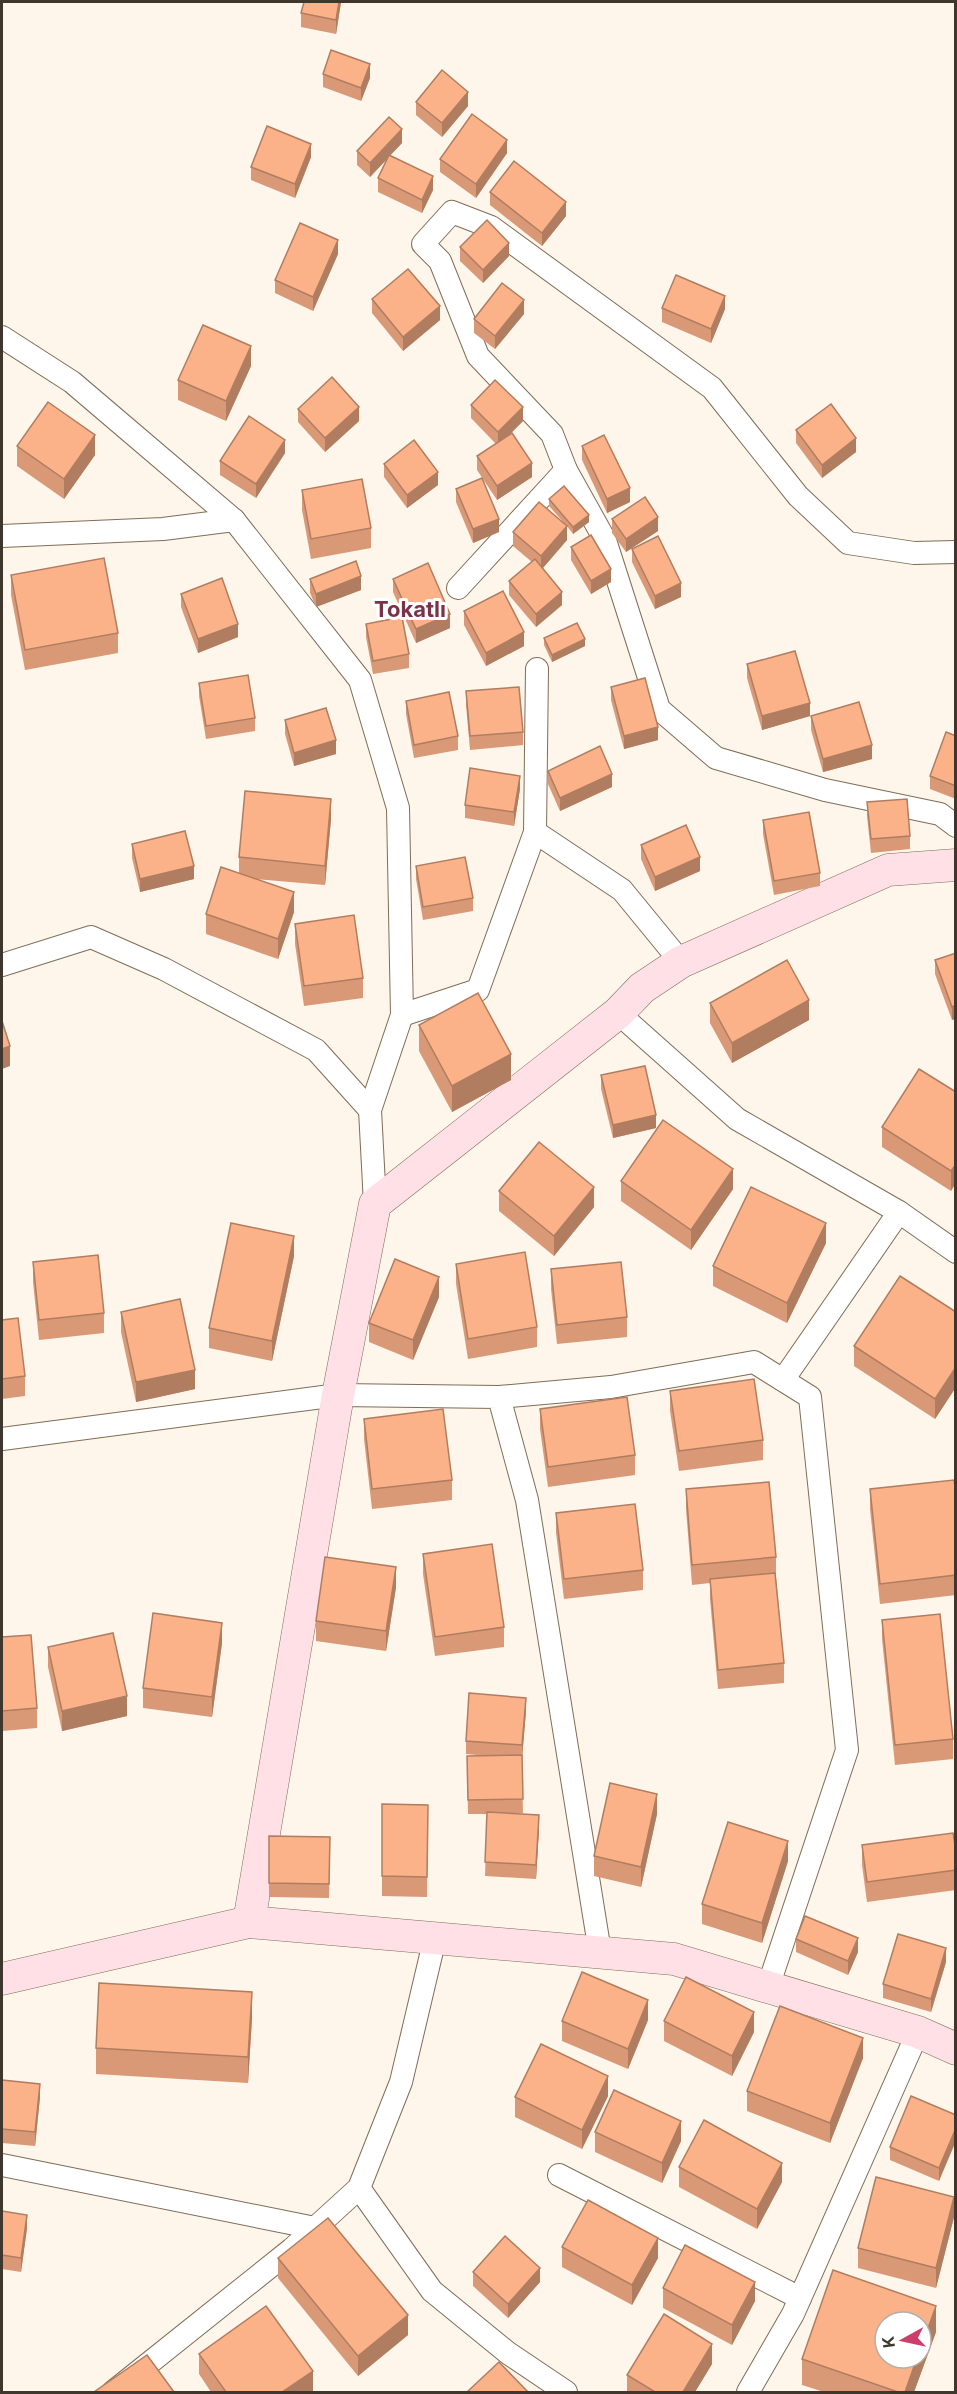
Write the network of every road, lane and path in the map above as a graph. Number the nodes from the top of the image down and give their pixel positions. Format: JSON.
{"nodes":[{"id":1,"x":2,"y":337,"type":"edge"},
{"id":2,"x":566,"y":470,"type":"junction"},
{"id":3,"x":234,"y":520,"type":"junction"},
{"id":4,"x":2,"y":536,"type":"edge"},
{"id":5,"x":956,"y":552,"type":"edge"},
{"id":6,"x":458,"y":588,"type":"dead end"},
{"id":7,"x":537,"y":669,"type":"dead end"},
{"id":8,"x":956,"y":826,"type":"edge"},
{"id":9,"x":535,"y":832,"type":"junction"},
{"id":10,"x":956,"y":865,"type":"edge"},
{"id":11,"x":681,"y":962,"type":"junction"},
{"id":12,"x":2,"y":965,"type":"edge"},
{"id":13,"x":618,"y":1013,"type":"junction"},
{"id":14,"x":402,"y":1015,"type":"junction"},
{"id":15,"x":370,"y":1110,"type":"junction"},
{"id":16,"x":375,"y":1204,"type":"junction"},
{"id":17,"x":899,"y":1212,"type":"junction"},
{"id":18,"x":956,"y":1252,"type":"edge"},
{"id":19,"x":783,"y":1380,"type":"junction"},
{"id":20,"x":338,"y":1395,"type":"junction"},
{"id":21,"x":499,"y":1397,"type":"junction"},
{"id":22,"x":2,"y":1439,"type":"edge"},
{"id":23,"x":249,"y":1922,"type":"junction"},
{"id":24,"x":435,"y":1938,"type":"junction"},
{"id":25,"x":600,"y":1952,"type":"junction"},
{"id":26,"x":2,"y":1979,"type":"edge"},
{"id":27,"x":768,"y":1987,"type":"junction"},
{"id":28,"x":918,"y":2032,"type":"junction"},
{"id":29,"x":956,"y":2049,"type":"edge"},
{"id":30,"x":2,"y":2165,"type":"edge"},
{"id":31,"x":559,"y":2175,"type":"dead end"},
{"id":32,"x":359,"y":2188,"type":"junction"},
{"id":33,"x":315,"y":2228,"type":"junction"},
{"id":34,"x":800,"y":2298,"type":"junction"},
{"id":35,"x":113,"y":2392,"type":"edge"},
{"id":36,"x":566,"y":2392,"type":"edge"},
{"id":37,"x":748,"y":2392,"type":"edge"}],
"edges":[{"from":1,"to":3,"type":"street"},
{"from":2,"to":5,"type":"street"},
{"from":2,"to":6,"type":"street"},
{"from":2,"to":8,"type":"street"},
{"from":3,"to":4,"type":"street"},
{"from":3,"to":14,"type":"street"},
{"from":7,"to":9,"type":"street"},
{"from":9,"to":11,"type":"street"},
{"from":9,"to":14,"type":"street"},
{"from":10,"to":11,"type":"street"},
{"from":11,"to":13,"type":"street"},
{"from":12,"to":15,"type":"street"},
{"from":13,"to":16,"type":"street"},
{"from":13,"to":17,"type":"street"},
{"from":14,"to":15,"type":"street"},
{"from":15,"to":16,"type":"street"},
{"from":16,"to":20,"type":"street"},
{"from":17,"to":18,"type":"street"},
{"from":17,"to":19,"type":"street"},
{"from":19,"to":21,"type":"street"},
{"from":19,"to":27,"type":"street"},
{"from":20,"to":21,"type":"street"},
{"from":20,"to":22,"type":"street"},
{"from":20,"to":23,"type":"street"},
{"from":21,"to":25,"type":"street"},
{"from":23,"to":24,"type":"street"},
{"from":23,"to":26,"type":"street"},
{"from":24,"to":25,"type":"street"},
{"from":24,"to":32,"type":"street"},
{"from":25,"to":27,"type":"street"},
{"from":27,"to":28,"type":"street"},
{"from":28,"to":29,"type":"street"},
{"from":28,"to":34,"type":"street"},
{"from":30,"to":33,"type":"street"},
{"from":31,"to":34,"type":"street"},
{"from":32,"to":33,"type":"street"},
{"from":32,"to":36,"type":"street"},
{"from":33,"to":35,"type":"street"},
{"from":34,"to":37,"type":"street"}]}
